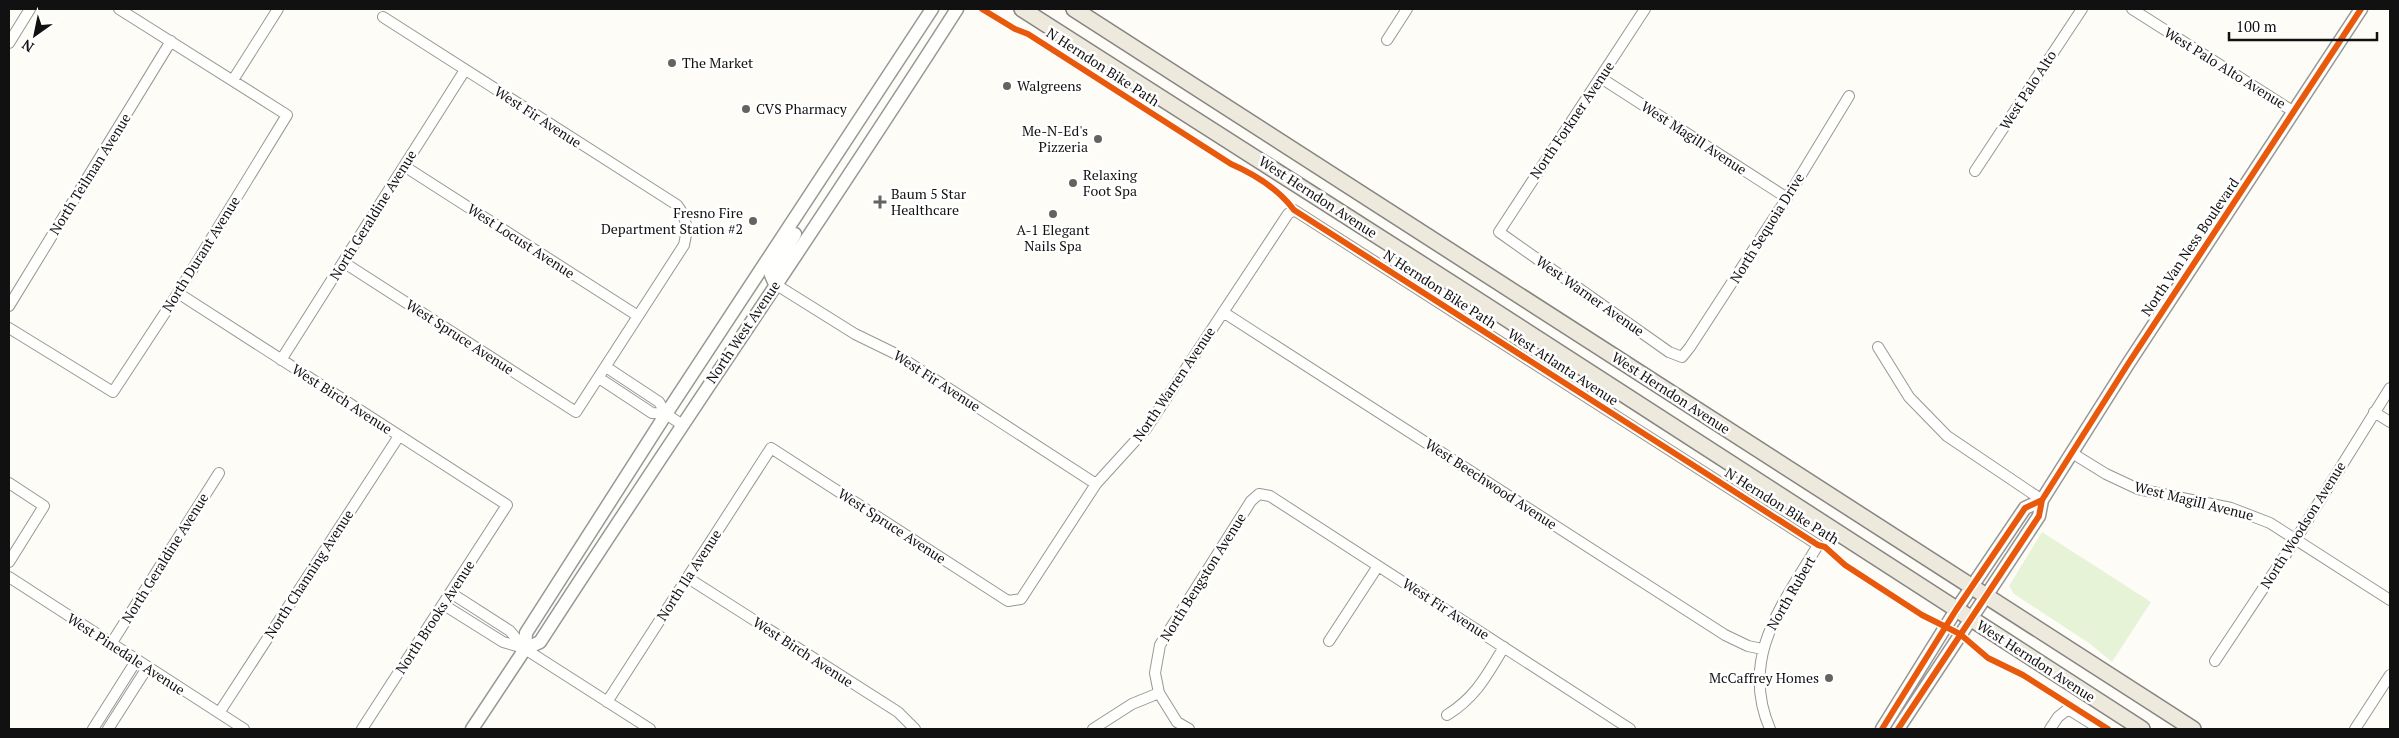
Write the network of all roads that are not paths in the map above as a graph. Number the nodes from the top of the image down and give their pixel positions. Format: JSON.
{"nodes":[{"id":1,"x":30,"y":9,"type":"edge"},
{"id":2,"x":119,"y":9,"type":"edge"},
{"id":3,"x":278,"y":9,"type":"edge"},
{"id":4,"x":932,"y":9,"type":"edge"},
{"id":5,"x":957,"y":9,"type":"edge"},
{"id":6,"x":1022,"y":9,"type":"edge"},
{"id":7,"x":1074,"y":9,"type":"edge"},
{"id":8,"x":1407,"y":9,"type":"edge"},
{"id":9,"x":1645,"y":9,"type":"edge"},
{"id":10,"x":2082,"y":9,"type":"edge"},
{"id":11,"x":2132,"y":9,"type":"edge"},
{"id":12,"x":2361,"y":9,"type":"edge"},
{"id":13,"x":383,"y":17,"type":"dead end"},
{"id":14,"x":1387,"y":40,"type":"dead end"},
{"id":15,"x":171,"y":41,"type":"junction"},
{"id":16,"x":9,"y":43,"type":"edge"},
{"id":17,"x":465,"y":70,"type":"junction"},
{"id":18,"x":1601,"y":78,"type":"junction"},
{"id":19,"x":233,"y":80,"type":"junction"},
{"id":20,"x":1849,"y":96,"type":"dead end"},
{"id":21,"x":2294,"y":112,"type":"junction"},
{"id":22,"x":404,"y":166,"type":"junction"},
{"id":23,"x":1975,"y":171,"type":"dead end"},
{"id":24,"x":1787,"y":198,"type":"junction"},
{"id":25,"x":806,"y":203,"type":"junction"},
{"id":26,"x":1294,"y":210,"type":"joint"},
{"id":27,"x":1499,"y":232,"type":"joint"},
{"id":28,"x":343,"y":262,"type":"junction"},
{"id":29,"x":775,"y":284,"type":"junction"},
{"id":30,"x":178,"y":293,"type":"junction"},
{"id":31,"x":9,"y":306,"type":"edge"},
{"id":32,"x":1223,"y":312,"type":"junction"},
{"id":33,"x":638,"y":316,"type":"junction"},
{"id":34,"x":9,"y":328,"type":"edge"},
{"id":35,"x":1878,"y":347,"type":"dead end"},
{"id":36,"x":1682,"y":357,"type":"joint"},
{"id":37,"x":281,"y":360,"type":"junction"},
{"id":38,"x":606,"y":367,"type":"junction"},
{"id":39,"x":598,"y":378,"type":"junction"},
{"id":40,"x":2390,"y":388,"type":"edge"},
{"id":41,"x":2374,"y":412,"type":"junction"},
{"id":42,"x":666,"y":414,"type":"junction"},
{"id":43,"x":2390,"y":422,"type":"edge"},
{"id":44,"x":681,"y":424,"type":"junction"},
{"id":45,"x":399,"y":436,"type":"junction"},
{"id":46,"x":771,"y":448,"type":"joint"},
{"id":47,"x":2072,"y":453,"type":"junction"},
{"id":48,"x":220,"y":473,"type":"dead end"},
{"id":49,"x":9,"y":483,"type":"edge"},
{"id":50,"x":1096,"y":484,"type":"junction"},
{"id":51,"x":1259,"y":494,"type":"joint"},
{"id":52,"x":2042,"y":500,"type":"junction"},
{"id":53,"x":507,"y":505,"type":"joint"},
{"id":54,"x":2296,"y":539,"type":"junction"},
{"id":55,"x":1818,"y":545,"type":"joint"},
{"id":56,"x":9,"y":562,"type":"edge"},
{"id":57,"x":1378,"y":566,"type":"junction"},
{"id":58,"x":9,"y":578,"type":"edge"},
{"id":59,"x":688,"y":578,"type":"junction"},
{"id":60,"x":1972,"y":587,"type":"junction"},
{"id":61,"x":451,"y":593,"type":"junction"},
{"id":62,"x":1986,"y":596,"type":"junction"},
{"id":63,"x":2390,"y":600,"type":"edge"},
{"id":64,"x":1015,"y":601,"type":"joint"},
{"id":65,"x":444,"y":604,"type":"junction"},
{"id":66,"x":1956,"y":610,"type":"junction"},
{"id":67,"x":1970,"y":619,"type":"junction"},
{"id":68,"x":1329,"y":641,"type":"dead end"},
{"id":69,"x":111,"y":644,"type":"junction"},
{"id":70,"x":1504,"y":647,"type":"junction"},
{"id":71,"x":525,"y":649,"type":"junction"},
{"id":72,"x":1762,"y":649,"type":"junction"},
{"id":73,"x":136,"y":661,"type":"junction"},
{"id":74,"x":2215,"y":661,"type":"dead end"},
{"id":75,"x":147,"y":668,"type":"junction"},
{"id":76,"x":2390,"y":675,"type":"edge"},
{"id":77,"x":1159,"y":693,"type":"junction"},
{"id":78,"x":607,"y":702,"type":"junction"},
{"id":79,"x":219,"y":713,"type":"junction"},
{"id":80,"x":1446,"y":715,"type":"dead end"},
{"id":81,"x":92,"y":729,"type":"edge"},
{"id":82,"x":108,"y":729,"type":"edge"},
{"id":83,"x":244,"y":729,"type":"edge"},
{"id":84,"x":362,"y":729,"type":"edge"},
{"id":85,"x":472,"y":729,"type":"edge"},
{"id":86,"x":650,"y":729,"type":"edge"},
{"id":87,"x":915,"y":729,"type":"edge"},
{"id":88,"x":1093,"y":729,"type":"edge"},
{"id":89,"x":1189,"y":729,"type":"edge"},
{"id":90,"x":1630,"y":729,"type":"edge"},
{"id":91,"x":1770,"y":729,"type":"edge"},
{"id":92,"x":1882,"y":729,"type":"edge"},
{"id":93,"x":1898,"y":729,"type":"edge"},
{"id":94,"x":2050,"y":729,"type":"edge"},
{"id":95,"x":2100,"y":729,"type":"edge"},
{"id":96,"x":2142,"y":729,"type":"edge"},
{"id":97,"x":2192,"y":729,"type":"edge"},
{"id":98,"x":2355,"y":729,"type":"edge"}],
"edges":[{"from":1,"to":16,"type":"street"},
{"from":2,"to":15,"type":"street"},
{"from":3,"to":19,"type":"street"},
{"from":4,"to":25,"type":"street","name":"North West Avenue"},
{"from":5,"to":29,"type":"street","name":"North West Avenue"},
{"from":6,"to":66,"type":"main road","name":"West Herndon Avenue"},
{"from":7,"to":60,"type":"main road","name":"West Herndon Avenue"},
{"from":8,"to":14,"type":"street"},
{"from":9,"to":18,"type":"street","name":"North Forkner Avenue"},
{"from":10,"to":23,"type":"street","name":"West Palo Alto"},
{"from":11,"to":21,"type":"street","name":"West Palo Alto Avenue"},
{"from":12,"to":21,"type":"street","name":"North Van Ness Boulevard"},
{"from":13,"to":17,"type":"street","name":"West Fir Avenue"},
{"from":15,"to":19,"type":"street"},
{"from":15,"to":31,"type":"street","name":"North Teilman Avenue"},
{"from":17,"to":22,"type":"street","name":"North Geraldine Avenue"},
{"from":17,"to":33,"type":"street","name":"West Fir Avenue"},
{"from":18,"to":24,"type":"street","name":"West Magill Avenue"},
{"from":18,"to":27,"type":"street","name":"North Forkner Avenue"},
{"from":19,"to":30,"type":"street","name":"North Durant Avenue"},
{"from":20,"to":24,"type":"street","name":"North Sequoia Drive"},
{"from":21,"to":47,"type":"street","name":"North Van Ness Boulevard"},
{"from":22,"to":28,"type":"street","name":"North Geraldine Avenue"},
{"from":22,"to":33,"type":"street","name":"West Locust Avenue"},
{"from":24,"to":36,"type":"street","name":"North Sequoia Drive"},
{"from":25,"to":29,"type":"street"},
{"from":25,"to":42,"type":"street","name":"North West Avenue"},
{"from":26,"to":32,"type":"street","name":"North Warren Avenue"},
{"from":26,"to":55,"type":"street","name":"West Atlanta Avenue"},
{"from":27,"to":36,"type":"street","name":"West Warner Avenue"},
{"from":28,"to":37,"type":"street","name":"North Geraldine Avenue"},
{"from":28,"to":39,"type":"street","name":"West Spruce Avenue"},
{"from":29,"to":44,"type":"street","name":"North West Avenue"},
{"from":29,"to":50,"type":"street","name":"West Fir Avenue"},
{"from":30,"to":34,"type":"street","name":"North Durant Avenue"},
{"from":30,"to":37,"type":"street","name":"West Birch Avenue"},
{"from":32,"to":50,"type":"street","name":"North Warren Avenue"},
{"from":32,"to":72,"type":"street","name":"West Beechwood Avenue"},
{"from":33,"to":38,"type":"street"},
{"from":35,"to":52,"type":"street"},
{"from":37,"to":45,"type":"street","name":"West Birch Avenue"},
{"from":38,"to":39,"type":"street"},
{"from":38,"to":42,"type":"street"},
{"from":39,"to":42,"type":"street"},
{"from":40,"to":41,"type":"street","name":"North Woodson Avenue"},
{"from":41,"to":43,"type":"street"},
{"from":41,"to":54,"type":"street","name":"North Woodson Avenue"},
{"from":42,"to":44,"type":"street"},
{"from":42,"to":71,"type":"street","name":"North West Avenue"},
{"from":44,"to":71,"type":"street","name":"North West Avenue"},
{"from":45,"to":53,"type":"street","name":"West Birch Avenue"},
{"from":45,"to":79,"type":"street","name":"North Channing Avenue"},
{"from":46,"to":59,"type":"street","name":"North Ila Avenue"},
{"from":46,"to":64,"type":"street","name":"West Spruce Avenue"},
{"from":47,"to":52,"type":"street","name":"North Van Ness Boulevard"},
{"from":47,"to":54,"type":"street","name":"West Magill Avenue"},
{"from":48,"to":69,"type":"street","name":"North Geraldine Avenue"},
{"from":49,"to":56,"type":"street"},
{"from":50,"to":64,"type":"street","name":"North Warren Avenue"},
{"from":51,"to":57,"type":"street","name":"West Fir Avenue"},
{"from":51,"to":77,"type":"street","name":"North Bengston Avenue"},
{"from":52,"to":60,"type":"street","name":"North Van Ness Boulevard"},
{"from":52,"to":62,"type":"street","name":"North Van Ness Boulevard"},
{"from":53,"to":61,"type":"street","name":"North Brooks Avenue"},
{"from":54,"to":63,"type":"street","name":"West Magill Avenue"},
{"from":54,"to":74,"type":"street","name":"North Woodson Avenue"},
{"from":55,"to":72,"type":"street","name":"North Rubert"},
{"from":57,"to":68,"type":"street"},
{"from":57,"to":70,"type":"street","name":"West Fir Avenue"},
{"from":58,"to":69,"type":"street","name":"West Pinedale Avenue"},
{"from":59,"to":78,"type":"street","name":"North Ila Avenue"},
{"from":59,"to":87,"type":"street","name":"West Birch Avenue"},
{"from":60,"to":62,"type":"main road","name":"West Herndon Avenue"},
{"from":60,"to":66,"type":"street","name":"North Van Ness Boulevard"},
{"from":61,"to":65,"type":"street","name":"North Brooks Avenue"},
{"from":61,"to":71,"type":"street"},
{"from":62,"to":67,"type":"street","name":"North Van Ness Boulevard"},
{"from":62,"to":97,"type":"main road","name":"West Herndon Avenue"},
{"from":65,"to":71,"type":"street"},
{"from":65,"to":84,"type":"street","name":"North Brooks Avenue"},
{"from":66,"to":67,"type":"main road","name":"West Herndon Avenue"},
{"from":66,"to":92,"type":"street","name":"North Van Ness Boulevard"},
{"from":67,"to":93,"type":"street","name":"North Van Ness Boulevard"},
{"from":67,"to":96,"type":"main road","name":"West Herndon Avenue"},
{"from":69,"to":73,"type":"street","name":"West Pinedale Avenue"},
{"from":70,"to":80,"type":"street"},
{"from":70,"to":90,"type":"street","name":"West Fir Avenue"},
{"from":71,"to":78,"type":"street"},
{"from":71,"to":85,"type":"street","name":"North West Avenue"},
{"from":72,"to":91,"type":"street","name":"North Rubert"},
{"from":73,"to":75,"type":"street","name":"West Pinedale Avenue"},
{"from":73,"to":81,"type":"street"},
{"from":75,"to":79,"type":"street","name":"West Pinedale Avenue"},
{"from":75,"to":82,"type":"street"},
{"from":76,"to":98,"type":"street"},
{"from":77,"to":88,"type":"street"},
{"from":77,"to":89,"type":"street"},
{"from":78,"to":86,"type":"street"},
{"from":79,"to":83,"type":"street","name":"West Pinedale Avenue"},
{"from":94,"to":95,"type":"street"}]}
